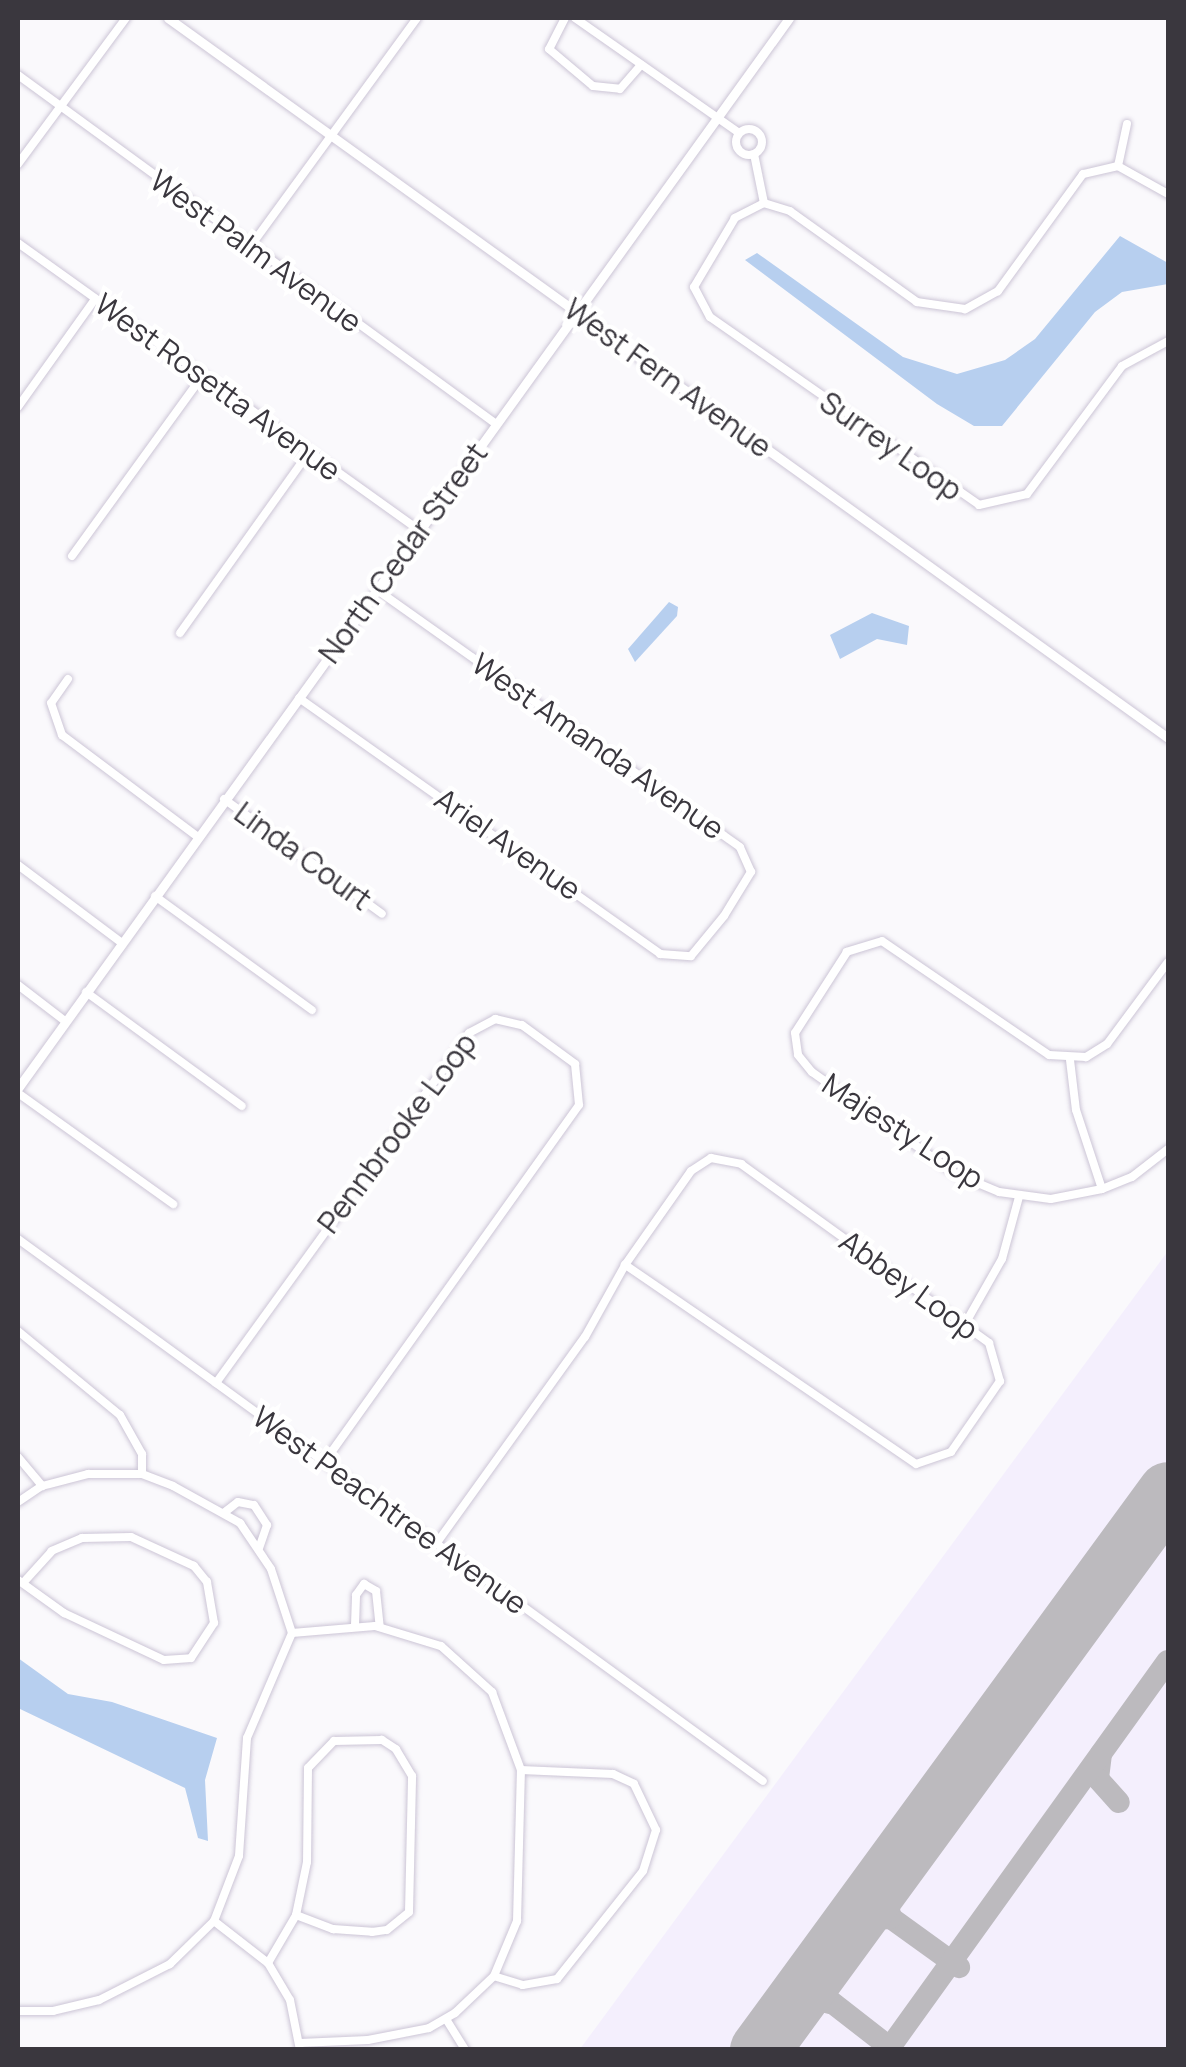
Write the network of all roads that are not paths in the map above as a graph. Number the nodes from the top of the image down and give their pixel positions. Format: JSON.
{"nodes":[{"id":1,"x":126,"y":18,"type":"edge"},
{"id":2,"x":168,"y":18,"type":"edge"},
{"id":3,"x":418,"y":18,"type":"edge"},
{"id":4,"x":564,"y":18,"type":"edge"},
{"id":5,"x":575,"y":18,"type":"edge"},
{"id":6,"x":789,"y":18,"type":"edge"},
{"id":7,"x":641,"y":65,"type":"junction"},
{"id":8,"x":18,"y":75,"type":"edge"},
{"id":9,"x":61,"y":108,"type":"junction"},
{"id":10,"x":716,"y":118,"type":"junction"},
{"id":11,"x":1127,"y":124,"type":"dead end"},
{"id":12,"x":739,"y":133,"type":"junction"},
{"id":13,"x":331,"y":135,"type":"junction"},
{"id":14,"x":754,"y":154,"type":"junction"},
{"id":15,"x":18,"y":164,"type":"edge"},
{"id":16,"x":1118,"y":166,"type":"junction"},
{"id":17,"x":1168,"y":194,"type":"edge"},
{"id":18,"x":764,"y":202,"type":"junction"},
{"id":19,"x":18,"y":243,"type":"edge"},
{"id":20,"x":250,"y":247,"type":"junction"},
{"id":21,"x":96,"y":299,"type":"junction"},
{"id":22,"x":576,"y":312,"type":"junction"},
{"id":23,"x":1168,"y":341,"type":"edge"},
{"id":24,"x":202,"y":376,"type":"junction"},
{"id":25,"x":18,"y":407,"type":"edge"},
{"id":26,"x":496,"y":424,"type":"junction"},
{"id":27,"x":309,"y":452,"type":"junction"},
{"id":28,"x":420,"y":530,"type":"junction"},
{"id":29,"x":72,"y":556,"type":"dead end"},
{"id":30,"x":377,"y":590,"type":"junction"},
{"id":31,"x":180,"y":633,"type":"dead end"},
{"id":32,"x":68,"y":679,"type":"dead end"},
{"id":33,"x":298,"y":698,"type":"junction"},
{"id":34,"x":1168,"y":738,"type":"edge"},
{"id":35,"x":224,"y":799,"type":"junction"},
{"id":36,"x":198,"y":836,"type":"junction"},
{"id":37,"x":18,"y":865,"type":"edge"},
{"id":38,"x":155,"y":896,"type":"junction"},
{"id":39,"x":382,"y":914,"type":"dead end"},
{"id":40,"x":714,"y":929,"type":"joint"},
{"id":41,"x":122,"y":943,"type":"junction"},
{"id":42,"x":1168,"y":962,"type":"edge"},
{"id":43,"x":18,"y":985,"type":"edge"},
{"id":44,"x":86,"y":992,"type":"junction"},
{"id":45,"x":312,"y":1010,"type":"dead end"},
{"id":46,"x":65,"y":1021,"type":"junction"},
{"id":47,"x":1070,"y":1060,"type":"junction"},
{"id":48,"x":18,"y":1091,"type":"edge"},
{"id":49,"x":242,"y":1106,"type":"dead end"},
{"id":50,"x":1168,"y":1149,"type":"edge"},
{"id":51,"x":1102,"y":1190,"type":"junction"},
{"id":52,"x":1019,"y":1197,"type":"junction"},
{"id":53,"x":173,"y":1204,"type":"dead end"},
{"id":54,"x":18,"y":1239,"type":"edge"},
{"id":55,"x":625,"y":1266,"type":"junction"},
{"id":56,"x":964,"y":1324,"type":"junction"},
{"id":57,"x":18,"y":1331,"type":"edge"},
{"id":58,"x":216,"y":1383,"type":"junction"},
{"id":59,"x":18,"y":1457,"type":"edge"},
{"id":60,"x":324,"y":1462,"type":"junction"},
{"id":61,"x":142,"y":1474,"type":"junction"},
{"id":62,"x":42,"y":1486,"type":"junction"},
{"id":63,"x":18,"y":1502,"type":"edge"},
{"id":64,"x":225,"y":1512,"type":"junction"},
{"id":65,"x":436,"y":1544,"type":"junction"},
{"id":66,"x":259,"y":1548,"type":"junction"},
{"id":67,"x":20,"y":1581,"type":"edge"},
{"id":68,"x":355,"y":1625,"type":"junction"},
{"id":69,"x":380,"y":1627,"type":"junction"},
{"id":70,"x":292,"y":1633,"type":"junction"},
{"id":71,"x":521,"y":1770,"type":"junction"},
{"id":72,"x":763,"y":1781,"type":"dead end"},
{"id":73,"x":296,"y":1916,"type":"junction"},
{"id":74,"x":214,"y":1922,"type":"junction"},
{"id":75,"x":268,"y":1963,"type":"junction"},
{"id":76,"x":494,"y":1976,"type":"junction"},
{"id":77,"x":18,"y":2011,"type":"edge"},
{"id":78,"x":446,"y":2019,"type":"junction"},
{"id":79,"x":300,"y":2046,"type":"edge"},
{"id":80,"x":465,"y":2050,"type":"edge"}],
"edges":[{"from":1,"to":9,"type":"street"},
{"from":2,"to":13,"type":"street","name":"West Fern Avenue"},
{"from":3,"to":13,"type":"street"},
{"from":4,"to":7,"type":"street"},
{"from":5,"to":7,"type":"street"},
{"from":6,"to":10,"type":"street","name":"North Cedar Street"},
{"from":7,"to":10,"type":"street"},
{"from":8,"to":9,"type":"street","name":"West Palm Avenue"},
{"from":9,"to":15,"type":"street"},
{"from":9,"to":20,"type":"street","name":"West Palm Avenue"},
{"from":10,"to":12,"type":"street"},
{"from":10,"to":22,"type":"street","name":"North Cedar Street"},
{"from":11,"to":16,"type":"street"},
{"from":12,"to":14,"type":"street"},
{"from":12,"to":14,"type":"street"},
{"from":13,"to":20,"type":"street"},
{"from":13,"to":22,"type":"street","name":"West Fern Avenue"},
{"from":14,"to":18,"type":"street"},
{"from":16,"to":17,"type":"street"},
{"from":16,"to":18,"type":"street"},
{"from":18,"to":23,"type":"street","name":"Surrey Loop"},
{"from":19,"to":21,"type":"street","name":"West Rosetta Avenue"},
{"from":20,"to":26,"type":"street","name":"West Palm Avenue"},
{"from":21,"to":24,"type":"street","name":"West Rosetta Avenue"},
{"from":21,"to":25,"type":"street"},
{"from":22,"to":26,"type":"street","name":"North Cedar Street"},
{"from":22,"to":34,"type":"street","name":"West Fern Avenue"},
{"from":24,"to":27,"type":"street","name":"West Rosetta Avenue"},
{"from":24,"to":29,"type":"street"},
{"from":26,"to":28,"type":"street","name":"North Cedar Street"},
{"from":27,"to":28,"type":"street","name":"West Rosetta Avenue"},
{"from":27,"to":31,"type":"street"},
{"from":28,"to":30,"type":"street","name":"North Cedar Street"},
{"from":30,"to":33,"type":"street","name":"North Cedar Street"},
{"from":30,"to":40,"type":"street","name":"West Amanda Avenue"},
{"from":32,"to":36,"type":"street"},
{"from":33,"to":35,"type":"street","name":"North Cedar Street"},
{"from":33,"to":40,"type":"street","name":"Ariel Avenue"},
{"from":35,"to":36,"type":"street","name":"North Cedar Street"},
{"from":35,"to":39,"type":"street","name":"Linda Court"},
{"from":36,"to":38,"type":"street","name":"North Cedar Street"},
{"from":37,"to":41,"type":"street"},
{"from":38,"to":41,"type":"street","name":"North Cedar Street"},
{"from":38,"to":45,"type":"street"},
{"from":41,"to":44,"type":"street","name":"North Cedar Street"},
{"from":42,"to":47,"type":"street"},
{"from":43,"to":46,"type":"street"},
{"from":44,"to":46,"type":"street","name":"North Cedar Street"},
{"from":44,"to":49,"type":"street"},
{"from":46,"to":48,"type":"street","name":"North Cedar Street"},
{"from":47,"to":51,"type":"street"},
{"from":47,"to":52,"type":"street","name":"Majesty Loop"},
{"from":48,"to":53,"type":"street"},
{"from":50,"to":51,"type":"street","name":"Majesty Loop"},
{"from":51,"to":52,"type":"street","name":"Majesty Loop"},
{"from":52,"to":56,"type":"street"},
{"from":54,"to":58,"type":"street","name":"West Peachtree Avenue"},
{"from":55,"to":56,"type":"street","name":"Abbey Loop"},
{"from":55,"to":56,"type":"street","name":"Abbey Loop"},
{"from":55,"to":65,"type":"street","name":"Abbey Loop"},
{"from":57,"to":61,"type":"street"},
{"from":58,"to":60,"type":"street","name":"West Peachtree Avenue"},
{"from":58,"to":60,"type":"street","name":"Pennbrooke Loop"},
{"from":59,"to":62,"type":"street"},
{"from":60,"to":65,"type":"street","name":"West Peachtree Avenue"},
{"from":61,"to":62,"type":"street"},
{"from":61,"to":64,"type":"street"},
{"from":62,"to":63,"type":"street"},
{"from":64,"to":66,"type":"street"},
{"from":64,"to":66,"type":"street"},
{"from":65,"to":72,"type":"street","name":"West Peachtree Avenue"},
{"from":66,"to":70,"type":"street"},
{"from":67,"to":67,"type":"street"},
{"from":68,"to":69,"type":"street"},
{"from":68,"to":69,"type":"street"},
{"from":68,"to":70,"type":"street"},
{"from":69,"to":71,"type":"street"},
{"from":70,"to":74,"type":"street"},
{"from":71,"to":76,"type":"street"},
{"from":71,"to":76,"type":"street"},
{"from":73,"to":73,"type":"street"},
{"from":73,"to":75,"type":"street"},
{"from":74,"to":75,"type":"street"},
{"from":74,"to":77,"type":"street"},
{"from":75,"to":79,"type":"street"},
{"from":76,"to":78,"type":"street"},
{"from":78,"to":79,"type":"street"},
{"from":78,"to":80,"type":"street"}]}
